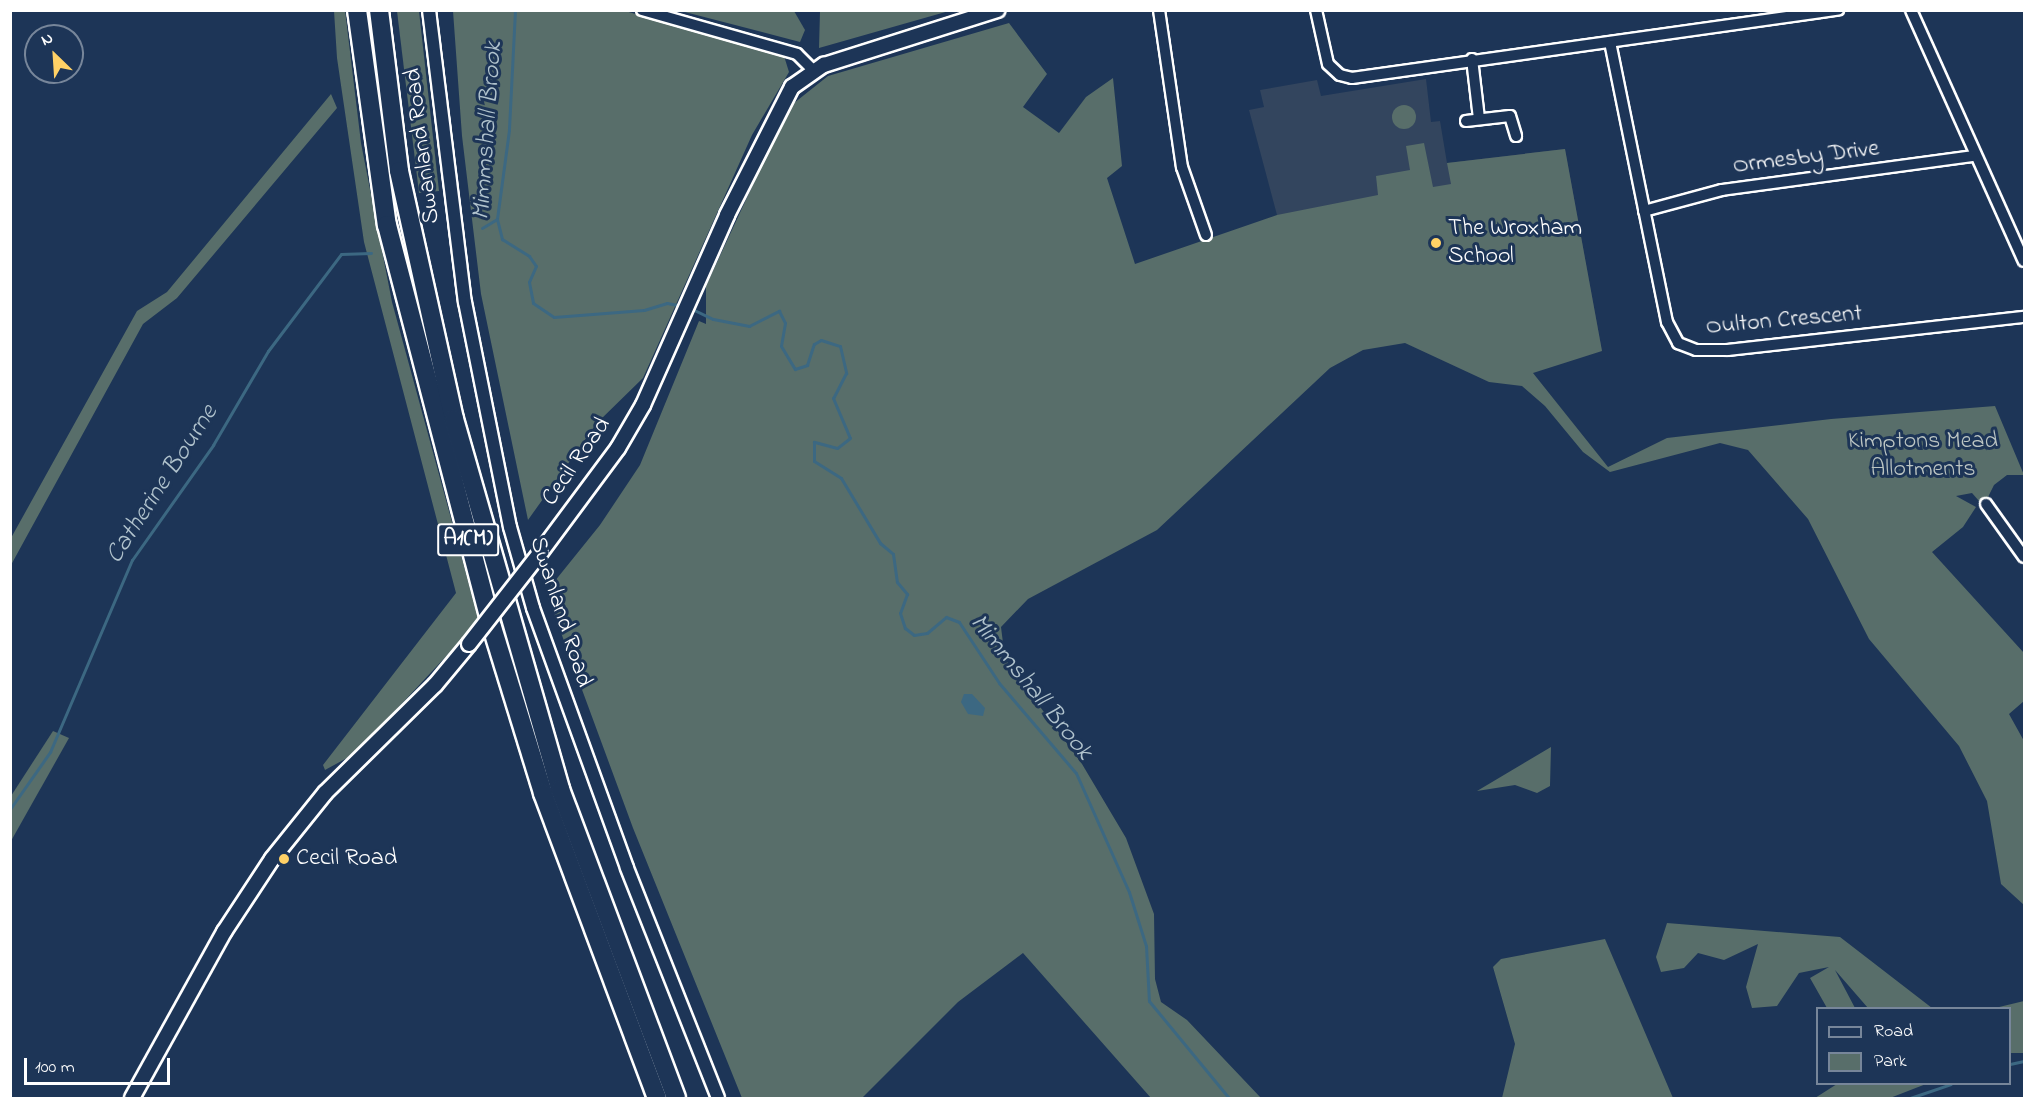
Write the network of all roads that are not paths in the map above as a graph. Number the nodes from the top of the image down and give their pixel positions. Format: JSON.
{"nodes":[{"id":1,"x":357,"y":10,"type":"edge"},
{"id":2,"x":379,"y":10,"type":"edge"},
{"id":3,"x":429,"y":10,"type":"edge"},
{"id":4,"x":642,"y":10,"type":"edge"},
{"id":5,"x":997,"y":10,"type":"edge"},
{"id":6,"x":1159,"y":10,"type":"edge"},
{"id":7,"x":1316,"y":10,"type":"edge"},
{"id":8,"x":1838,"y":10,"type":"edge"},
{"id":9,"x":1911,"y":10,"type":"edge"},
{"id":10,"x":1610,"y":42,"type":"junction"},
{"id":11,"x":1472,"y":59,"type":"junction"},
{"id":12,"x":811,"y":72,"type":"junction"},
{"id":13,"x":1479,"y":119,"type":"junction"},
{"id":14,"x":1466,"y":121,"type":"dead end"},
{"id":15,"x":1516,"y":136,"type":"dead end"},
{"id":16,"x":1975,"y":156,"type":"junction"},
{"id":17,"x":1644,"y":212,"type":"junction"},
{"id":18,"x":1206,"y":235,"type":"dead end"},
{"id":19,"x":2025,"y":261,"type":"edge"},
{"id":20,"x":2025,"y":317,"type":"edge"},
{"id":21,"x":1986,"y":504,"type":"dead end"},
{"id":22,"x":2025,"y":557,"type":"edge"},
{"id":23,"x":132,"y":1098,"type":"edge"},
{"id":24,"x":657,"y":1098,"type":"edge"},
{"id":25,"x":676,"y":1098,"type":"edge"},
{"id":26,"x":718,"y":1098,"type":"edge"}],
"edges":[{"from":1,"to":24,"type":"highway","number":"A1(M)"},
{"from":2,"to":25,"type":"highway","number":"A1(M)"},
{"from":3,"to":26,"type":"street","name":"Swanland Road"},
{"from":4,"to":12,"type":"street"},
{"from":5,"to":12,"type":"main road"},
{"from":6,"to":18,"type":"street"},
{"from":7,"to":11,"type":"street"},
{"from":8,"to":10,"type":"street"},
{"from":9,"to":16,"type":"street"},
{"from":10,"to":11,"type":"street"},
{"from":10,"to":17,"type":"street","name":"Oulton Crescent"},
{"from":11,"to":13,"type":"street"},
{"from":12,"to":23,"type":"main road","name":"Cecil Road","bridge":true},
{"from":13,"to":14,"type":"street"},
{"from":13,"to":15,"type":"street"},
{"from":16,"to":17,"type":"street","name":"Ormesby Drive"},
{"from":16,"to":19,"type":"street"},
{"from":17,"to":20,"type":"street","name":"Oulton Crescent"},
{"from":21,"to":22,"type":"street"}]}
